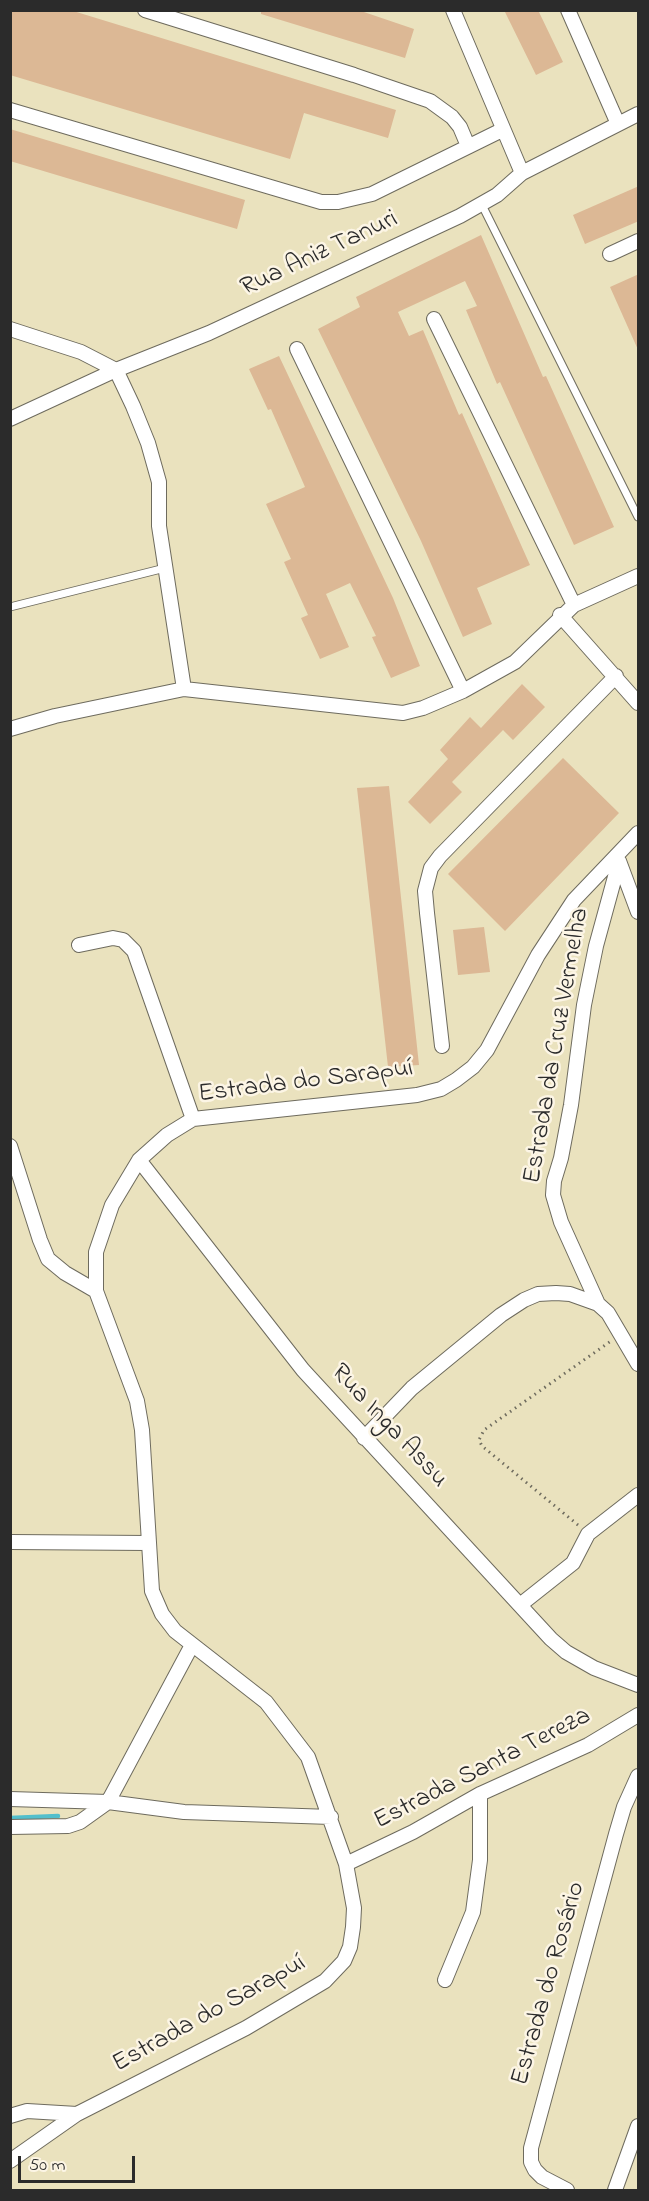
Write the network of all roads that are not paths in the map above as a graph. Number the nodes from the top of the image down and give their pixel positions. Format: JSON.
{"nodes":[{"id":1,"x":145,"y":10,"type":"edge"},
{"id":2,"x":453,"y":10,"type":"edge"},
{"id":3,"x":568,"y":10,"type":"edge"},
{"id":4,"x":10,"y":110,"type":"edge"},
{"id":5,"x":639,"y":114,"type":"edge"},
{"id":6,"x":618,"y":124,"type":"junction"},
{"id":7,"x":502,"y":129,"type":"junction"},
{"id":8,"x":468,"y":146,"type":"junction"},
{"id":9,"x":522,"y":173,"type":"junction"},
{"id":10,"x":482,"y":205,"type":"junction"},
{"id":11,"x":639,"y":241,"type":"edge"},
{"id":12,"x":610,"y":254,"type":"dead end"},
{"id":13,"x":434,"y":320,"type":"dead end"},
{"id":14,"x":10,"y":330,"type":"edge"},
{"id":15,"x":297,"y":349,"type":"dead end"},
{"id":16,"x":116,"y":370,"type":"junction"},
{"id":17,"x":10,"y":419,"type":"edge"},
{"id":18,"x":639,"y":518,"type":"edge"},
{"id":19,"x":165,"y":568,"type":"junction"},
{"id":20,"x":639,"y":576,"type":"edge"},
{"id":21,"x":574,"y":605,"type":"junction"},
{"id":22,"x":10,"y":607,"type":"edge"},
{"id":23,"x":560,"y":615,"type":"junction"},
{"id":24,"x":616,"y":676,"type":"junction"},
{"id":25,"x":184,"y":689,"type":"junction"},
{"id":26,"x":463,"y":691,"type":"junction"},
{"id":27,"x":639,"y":704,"type":"edge"},
{"id":28,"x":10,"y":729,"type":"edge"},
{"id":29,"x":639,"y":833,"type":"edge"},
{"id":30,"x":618,"y":857,"type":"junction"},
{"id":31,"x":639,"y":912,"type":"edge"},
{"id":32,"x":79,"y":945,"type":"dead end"},
{"id":33,"x":442,"y":1046,"type":"dead end"},
{"id":34,"x":193,"y":1119,"type":"junction"},
{"id":35,"x":10,"y":1146,"type":"edge"},
{"id":36,"x":139,"y":1160,"type":"junction"},
{"id":37,"x":96,"y":1292,"type":"junction"},
{"id":38,"x":598,"y":1304,"type":"junction"},
{"id":39,"x":639,"y":1364,"type":"edge"},
{"id":40,"x":364,"y":1438,"type":"junction"},
{"id":41,"x":639,"y":1495,"type":"edge"},
{"id":42,"x":10,"y":1542,"type":"edge"},
{"id":43,"x":148,"y":1543,"type":"junction"},
{"id":44,"x":520,"y":1605,"type":"junction"},
{"id":45,"x":192,"y":1645,"type":"junction"},
{"id":46,"x":639,"y":1685,"type":"edge"},
{"id":47,"x":639,"y":1715,"type":"edge"},
{"id":48,"x":639,"y":1776,"type":"edge"},
{"id":49,"x":480,"y":1794,"type":"junction"},
{"id":50,"x":10,"y":1799,"type":"edge"},
{"id":51,"x":108,"y":1802,"type":"junction"},
{"id":52,"x":331,"y":1816,"type":"junction"},
{"id":53,"x":10,"y":1827,"type":"edge"},
{"id":54,"x":346,"y":1864,"type":"junction"},
{"id":55,"x":445,"y":1980,"type":"dead end"},
{"id":56,"x":77,"y":2114,"type":"junction"},
{"id":57,"x":10,"y":2116,"type":"edge"},
{"id":58,"x":639,"y":2126,"type":"edge"},
{"id":59,"x":10,"y":2161,"type":"edge"},
{"id":60,"x":567,"y":2190,"type":"edge"},
{"id":61,"x":615,"y":2190,"type":"edge"}],
"edges":[{"from":1,"to":8,"type":"street"},
{"from":2,"to":7,"type":"street"},
{"from":3,"to":6,"type":"street"},
{"from":4,"to":8,"type":"street"},
{"from":5,"to":6,"type":"street","name":"Rua Aniz Tanuri"},
{"from":6,"to":9,"type":"street","name":"Rua Aniz Tanuri"},
{"from":7,"to":8,"type":"street"},
{"from":7,"to":9,"type":"street"},
{"from":9,"to":10,"type":"street","name":"Rua Aniz Tanuri"},
{"from":10,"to":16,"type":"street","name":"Rua Aniz Tanuri"},
{"from":10,"to":18,"type":"lane"},
{"from":11,"to":12,"type":"street"},
{"from":13,"to":21,"type":"street"},
{"from":14,"to":16,"type":"street"},
{"from":15,"to":26,"type":"street"},
{"from":16,"to":17,"type":"street","name":"Rua Aniz Tanuri"},
{"from":16,"to":19,"type":"street"},
{"from":19,"to":22,"type":"lane"},
{"from":19,"to":25,"type":"street"},
{"from":20,"to":21,"type":"street"},
{"from":21,"to":23,"type":"street"},
{"from":23,"to":24,"type":"street"},
{"from":23,"to":26,"type":"street"},
{"from":24,"to":27,"type":"street"},
{"from":24,"to":33,"type":"street"},
{"from":25,"to":26,"type":"street"},
{"from":25,"to":28,"type":"street"},
{"from":29,"to":30,"type":"street","name":"Estrada do Sarapuí"},
{"from":30,"to":31,"type":"street"},
{"from":30,"to":34,"type":"street","name":"Estrada do Sarapuí"},
{"from":30,"to":38,"type":"street","name":"Estrada da Cruz Vermelha"},
{"from":32,"to":34,"type":"street"},
{"from":34,"to":36,"type":"street","name":"Estrada do Sarapuí"},
{"from":35,"to":37,"type":"street"},
{"from":36,"to":37,"type":"street","name":"Estrada do Sarapuí"},
{"from":36,"to":40,"type":"street","name":"Rua Inga Assu"},
{"from":37,"to":43,"type":"street","name":"Estrada do Sarapuí"},
{"from":38,"to":39,"type":"street","name":"Estrada da Cruz Vermelha"},
{"from":38,"to":40,"type":"street"},
{"from":40,"to":44,"type":"street","name":"Rua Inga Assu"},
{"from":41,"to":44,"type":"street"},
{"from":42,"to":43,"type":"street"},
{"from":43,"to":45,"type":"street","name":"Estrada do Sarapuí"},
{"from":44,"to":46,"type":"street","name":"Rua Inga Assu"},
{"from":45,"to":51,"type":"street"},
{"from":45,"to":52,"type":"street","name":"Estrada do Sarapuí"},
{"from":47,"to":49,"type":"street","name":"Estrada Santa Tereza"},
{"from":48,"to":60,"type":"street","name":"Estrada do Rosário"},
{"from":49,"to":54,"type":"street","name":"Estrada Santa Tereza"},
{"from":49,"to":55,"type":"street"},
{"from":50,"to":51,"type":"street"},
{"from":51,"to":52,"type":"street"},
{"from":51,"to":53,"type":"street"},
{"from":52,"to":54,"type":"street","name":"Estrada do Sarapuí"},
{"from":54,"to":56,"type":"street","name":"Estrada do Sarapuí"},
{"from":56,"to":57,"type":"street"},
{"from":56,"to":59,"type":"street","name":"Estrada do Sarapuí"},
{"from":58,"to":61,"type":"street"}]}
